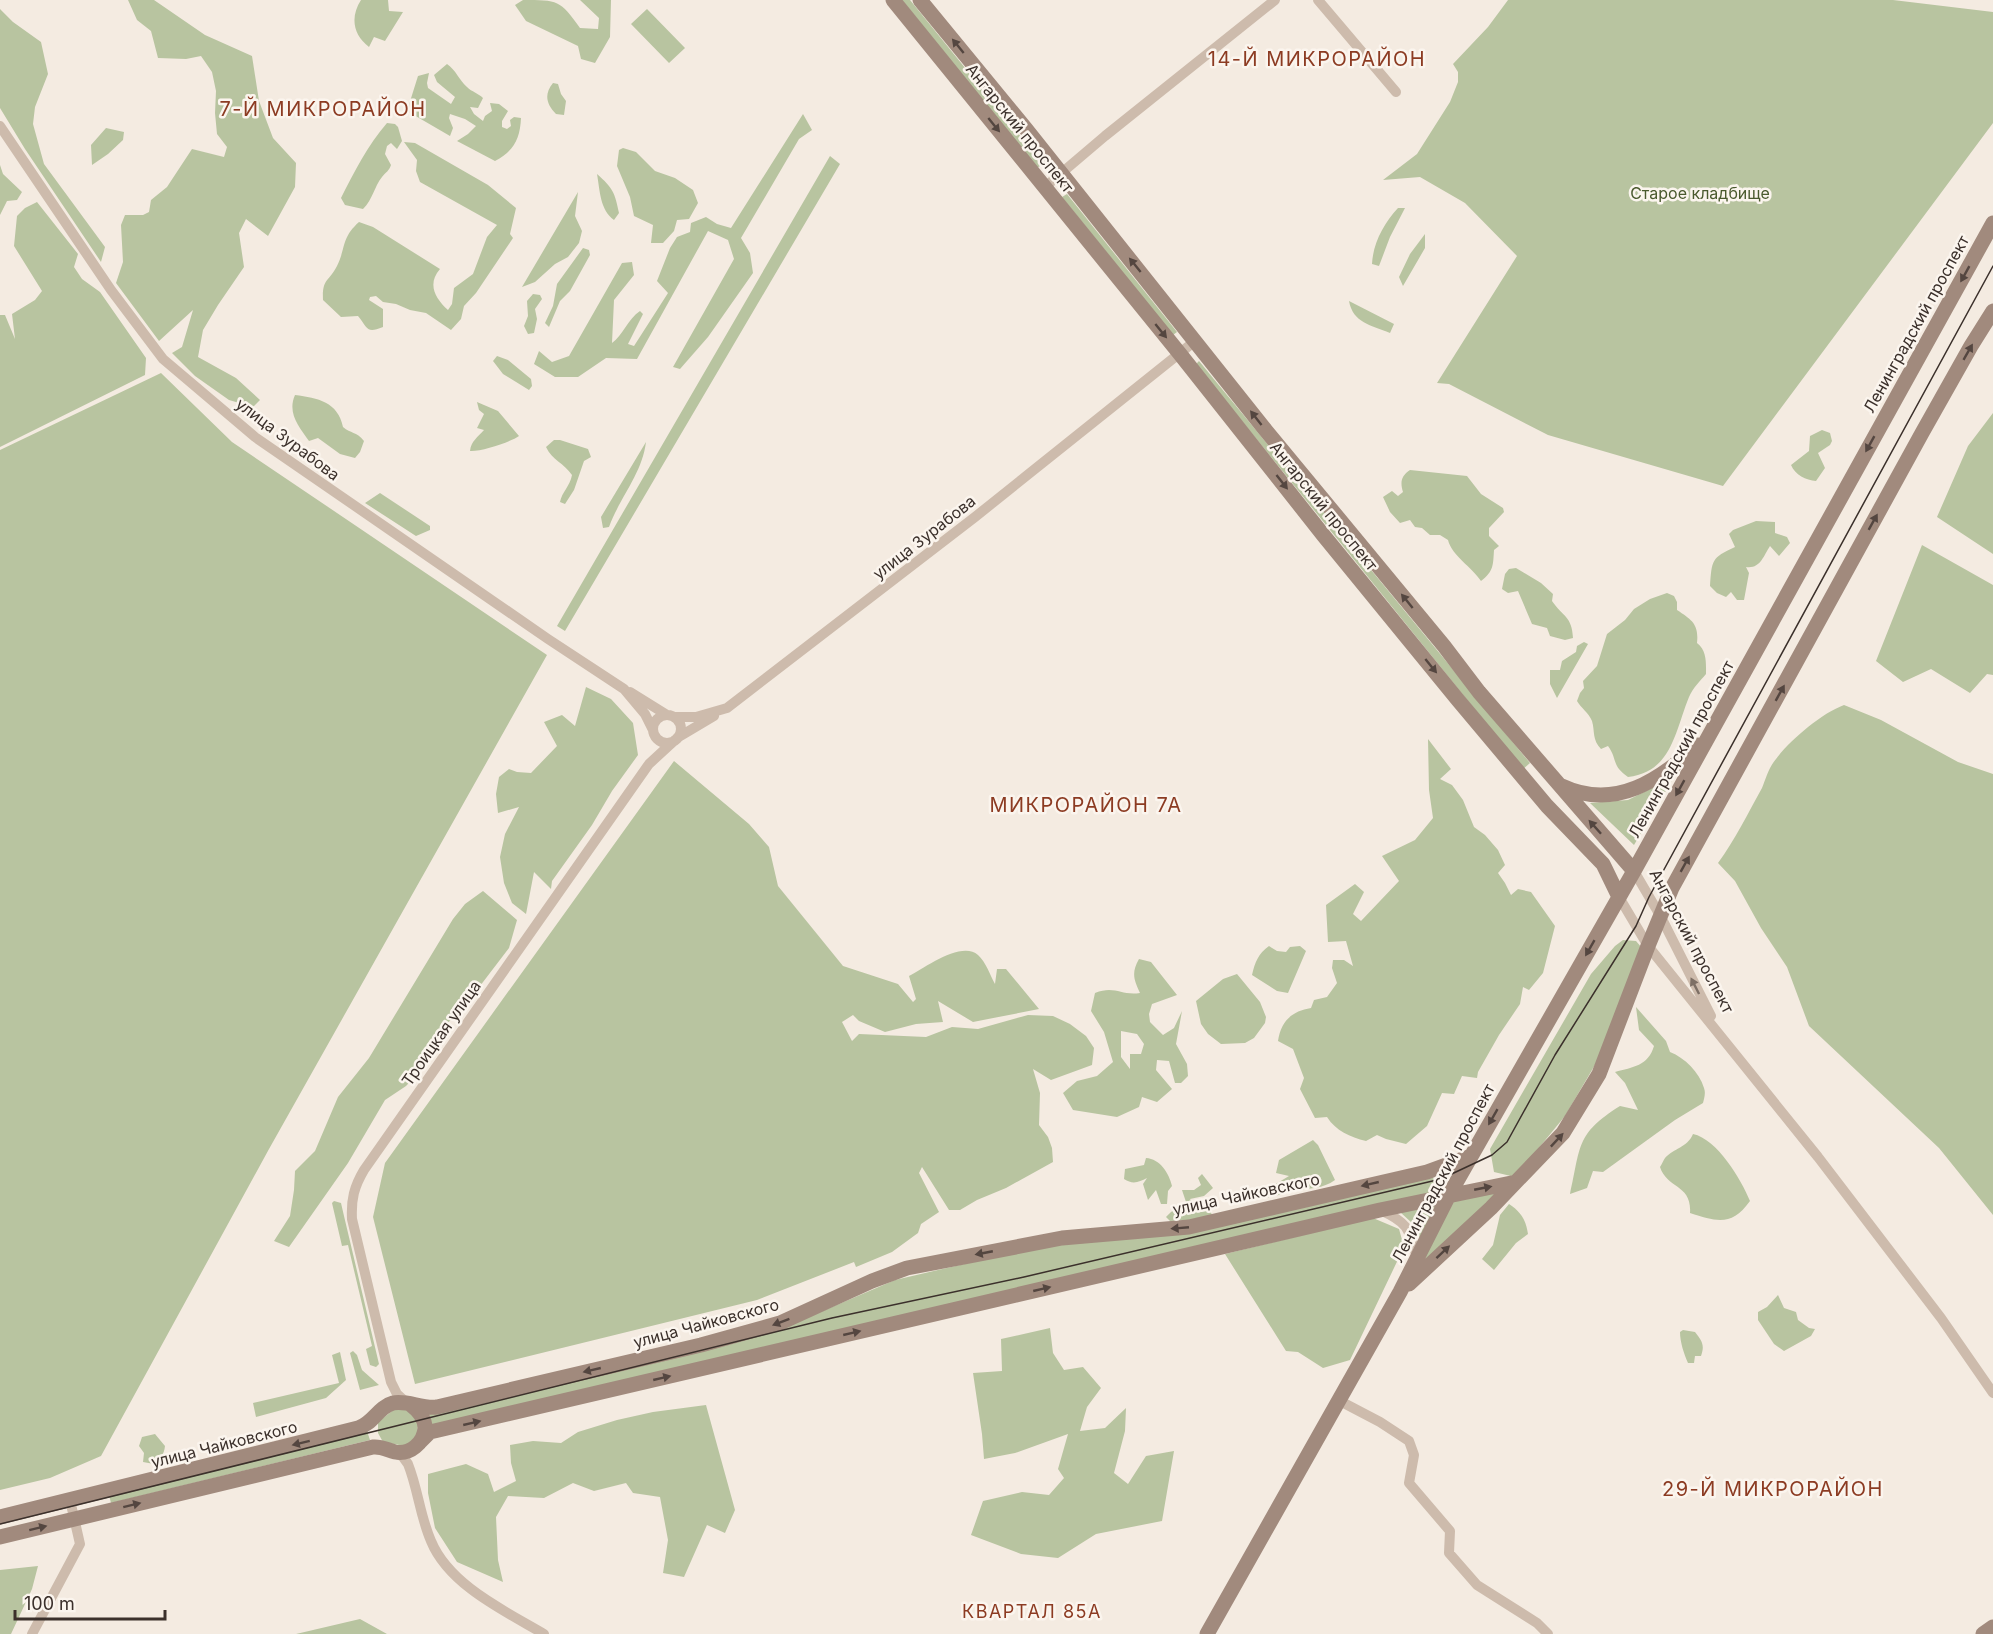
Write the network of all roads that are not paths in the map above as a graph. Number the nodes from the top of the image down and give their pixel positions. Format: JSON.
{"nodes":[{"id":1,"x":893,"y":0,"type":"edge"},
{"id":2,"x":920,"y":0,"type":"edge"},
{"id":3,"x":1275,"y":0,"type":"edge"},
{"id":4,"x":1318,"y":0,"type":"edge"},
{"id":5,"x":1396,"y":92,"type":"dead end"},
{"id":6,"x":0,"y":126,"type":"edge"},
{"id":7,"x":1060,"y":174,"type":"junction"},
{"id":8,"x":1045,"y":188,"type":"junction"},
{"id":9,"x":1993,"y":223,"type":"edge"},
{"id":10,"x":1993,"y":311,"type":"edge"},
{"id":11,"x":1195,"y":341,"type":"junction"},
{"id":12,"x":1180,"y":354,"type":"junction"},
{"id":13,"x":624,"y":689,"type":"junction"},
{"id":14,"x":727,"y":708,"type":"junction"},
{"id":15,"x":670,"y":716,"type":"junction"},
{"id":16,"x":654,"y":732,"type":"junction"},
{"id":17,"x":1709,"y":735,"type":"junction"},
{"id":18,"x":676,"y":739,"type":"junction"},
{"id":19,"x":649,"y":764,"type":"junction"},
{"id":20,"x":1540,"y":764,"type":"junction"},
{"id":21,"x":1522,"y":777,"type":"junction"},
{"id":22,"x":1557,"y":784,"type":"junction"},
{"id":23,"x":1634,"y":871,"type":"junction"},
{"id":24,"x":1619,"y":897,"type":"junction"},
{"id":25,"x":1661,"y":917,"type":"junction"},
{"id":26,"x":1648,"y":946,"type":"junction"},
{"id":27,"x":1722,"y":1038,"type":"junction"},
{"id":28,"x":1471,"y":1156,"type":"junction"},
{"id":29,"x":1516,"y":1182,"type":"junction"},
{"id":30,"x":1449,"y":1195,"type":"junction"},
{"id":31,"x":1380,"y":1210,"type":"junction"},
{"id":32,"x":1417,"y":1258,"type":"junction"},
{"id":33,"x":1400,"y":1292,"type":"junction"},
{"id":34,"x":391,"y":1382,"type":"junction"},
{"id":35,"x":1993,"y":1393,"type":"edge"},
{"id":36,"x":1338,"y":1400,"type":"junction"},
{"id":37,"x":410,"y":1404,"type":"junction"},
{"id":38,"x":381,"y":1410,"type":"junction"},
{"id":39,"x":421,"y":1438,"type":"junction"},
{"id":40,"x":385,"y":1449,"type":"junction"},
{"id":41,"x":412,"y":1472,"type":"junction"},
{"id":42,"x":70,"y":1500,"type":"junction"},
{"id":43,"x":0,"y":1517,"type":"edge"},
{"id":44,"x":75,"y":1519,"type":"junction"},
{"id":45,"x":0,"y":1537,"type":"edge"},
{"id":46,"x":1993,"y":1626,"type":"edge"},
{"id":47,"x":32,"y":1634,"type":"edge"},
{"id":48,"x":544,"y":1634,"type":"edge"},
{"id":49,"x":1207,"y":1634,"type":"edge"},
{"id":50,"x":1548,"y":1634,"type":"edge"},
{"id":51,"x":1983,"y":1634,"type":"edge"}],
"edges":[{"from":1,"to":8,"type":"main road","name":"Ангарский проспект","one_way":true},
{"from":7,"to":2,"type":"main road","name":"Ангарский проспект","one_way":true},
{"from":3,"to":7,"type":"street"},
{"from":4,"to":5,"type":"street"},
{"from":6,"to":13,"type":"street","name":"улица Зурабова"},
{"from":7,"to":8,"type":"street"},
{"from":11,"to":7,"type":"main road","name":"Ангарский проспект","one_way":true},
{"from":8,"to":12,"type":"main road","name":"Ангарский проспект","one_way":true},
{"from":9,"to":17,"type":"main road","name":"Ленинградский проспект","one_way":true},
{"from":25,"to":10,"type":"main road","name":"Ленинградский проспект","one_way":true},
{"from":11,"to":12,"type":"street","name":"улица Зурабова"},
{"from":20,"to":11,"type":"main road","name":"Ангарский проспект","one_way":true},
{"from":12,"to":14,"type":"street","name":"улица Зурабова"},
{"from":12,"to":21,"type":"main road","name":"Ангарский проспект","one_way":true},
{"from":13,"to":15,"type":"street"},
{"from":13,"to":16,"type":"street"},
{"from":14,"to":15,"type":"street","name":"улица Зурабова"},
{"from":14,"to":18,"type":"street","name":"Троицкая улица"},
{"from":15,"to":16,"type":"street"},
{"from":15,"to":18,"type":"street"},
{"from":16,"to":18,"type":"street"},
{"from":16,"to":19,"type":"street"},
{"from":17,"to":22,"type":"main road"},
{"from":17,"to":23,"type":"main road","name":"Ленинградский проспект","one_way":true},
{"from":18,"to":19,"type":"street","name":"Троицкая улица"},
{"from":19,"to":34,"type":"street","name":"Троицкая улица"},
{"from":20,"to":21,"type":"main road"},
{"from":20,"to":22,"type":"main road","name":"Ангарский проспект"},
{"from":21,"to":24,"type":"main road","name":"Ангарский проспект"},
{"from":23,"to":22,"type":"main road","name":"Ангарский проспект","one_way":true},
{"from":23,"to":24,"type":"main road","name":"Ленинградский проспект"},
{"from":23,"to":25,"type":"street","name":"Ангарский проспект"},
{"from":24,"to":26,"type":"street","name":"Ангарский проспект"},
{"from":24,"to":28,"type":"main road","name":"Ленинградский проспект","one_way":true},
{"from":25,"to":26,"type":"main road","name":"Ленинградский проспект"},
{"from":27,"to":25,"type":"street","name":"Ангарский проспект","one_way":true},
{"from":26,"to":27,"type":"street","name":"Ангарский проспект"},
{"from":29,"to":26,"type":"main road","name":"Ленинградский проспект","one_way":true},
{"from":27,"to":35,"type":"street","name":"Ангарский проспект"},
{"from":28,"to":30,"type":"main road","name":"Ленинградский проспект"},
{"from":28,"to":37,"type":"main road","name":"улица Чайковского","one_way":true},
{"from":30,"to":29,"type":"main road","one_way":true},
{"from":33,"to":29,"type":"main road","name":"Ленинградский проспект","one_way":true},
{"from":30,"to":31,"type":"main road"},
{"from":30,"to":32,"type":"main road","name":"Ленинградский проспект"},
{"from":31,"to":32,"type":"street"},
{"from":39,"to":31,"type":"main road","one_way":true},
{"from":32,"to":33,"type":"main road","name":"Ленинградский проспект"},
{"from":33,"to":36,"type":"main road","name":"Ленинградский проспект"},
{"from":34,"to":37,"type":"street"},
{"from":34,"to":38,"type":"street"},
{"from":36,"to":49,"type":"main road","name":"Ленинградский проспект"},
{"from":36,"to":50,"type":"street"},
{"from":37,"to":38,"type":"main road","name":"улица Чайковского"},
{"from":37,"to":39,"type":"main road"},
{"from":38,"to":40,"type":"main road"},
{"from":38,"to":42,"type":"main road","name":"улица Чайковского","one_way":true},
{"from":39,"to":40,"type":"main road"},
{"from":39,"to":41,"type":"street"},
{"from":40,"to":41,"type":"street"},
{"from":44,"to":40,"type":"main road","one_way":true},
{"from":41,"to":48,"type":"street"},
{"from":42,"to":43,"type":"main road","name":"улица Чайковского"},
{"from":42,"to":44,"type":"street"},
{"from":45,"to":44,"type":"main road","one_way":true},
{"from":44,"to":47,"type":"street"},
{"from":46,"to":51,"type":"main road"}]}
